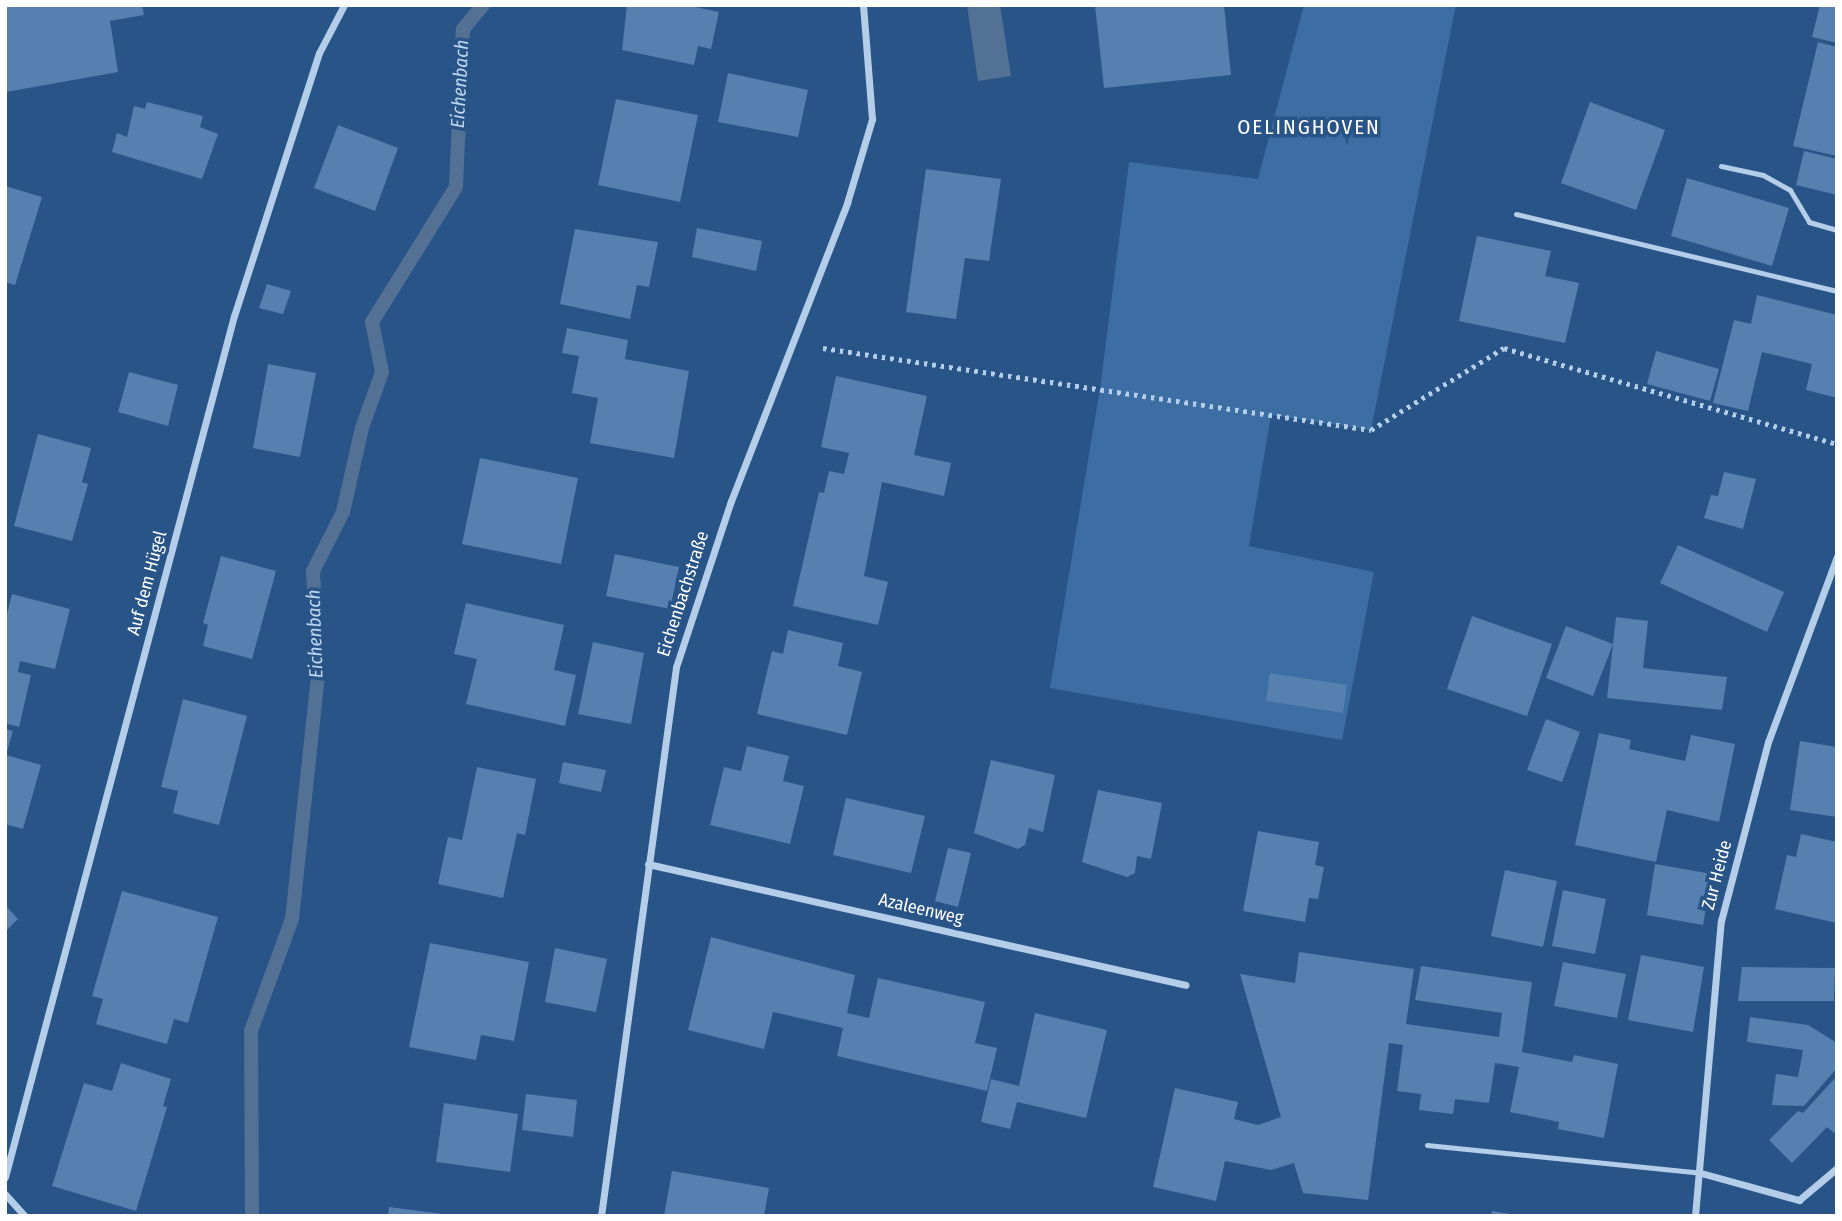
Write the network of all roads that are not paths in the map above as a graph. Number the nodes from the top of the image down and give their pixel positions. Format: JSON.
{"nodes":[{"id":1,"x":344,"y":5,"type":"edge"},
{"id":2,"x":863,"y":5,"type":"edge"},
{"id":3,"x":1721,"y":166,"type":"dead end"},
{"id":4,"x":1517,"y":214,"type":"dead end"},
{"id":5,"x":1837,"y":230,"type":"edge"},
{"id":6,"x":1837,"y":291,"type":"edge"},
{"id":7,"x":1837,"y":556,"type":"edge"},
{"id":8,"x":648,"y":863,"type":"junction"},
{"id":9,"x":1186,"y":985,"type":"dead end"},
{"id":10,"x":1427,"y":1145,"type":"dead end"},
{"id":11,"x":1837,"y":1168,"type":"edge"},
{"id":12,"x":1701,"y":1173,"type":"junction"},
{"id":13,"x":5,"y":1177,"type":"edge"},
{"id":14,"x":5,"y":1194,"type":"edge"},
{"id":15,"x":25,"y":1216,"type":"edge"},
{"id":16,"x":601,"y":1216,"type":"edge"},
{"id":17,"x":1695,"y":1216,"type":"edge"}],
"edges":[{"from":1,"to":13,"type":"street","name":"Auf dem Hügel"},
{"from":2,"to":8,"type":"street","name":"Eichenbachstraße"},
{"from":3,"to":5,"type":"lane"},
{"from":4,"to":6,"type":"lane"},
{"from":7,"to":12,"type":"street","name":"Zur Heide"},
{"from":8,"to":9,"type":"street","name":"Azaleenweg"},
{"from":8,"to":16,"type":"street","name":"Eichenbachstraße"},
{"from":10,"to":12,"type":"lane"},
{"from":11,"to":12,"type":"street"},
{"from":12,"to":17,"type":"street","name":"Zur Heide"},
{"from":14,"to":15,"type":"street"}]}
